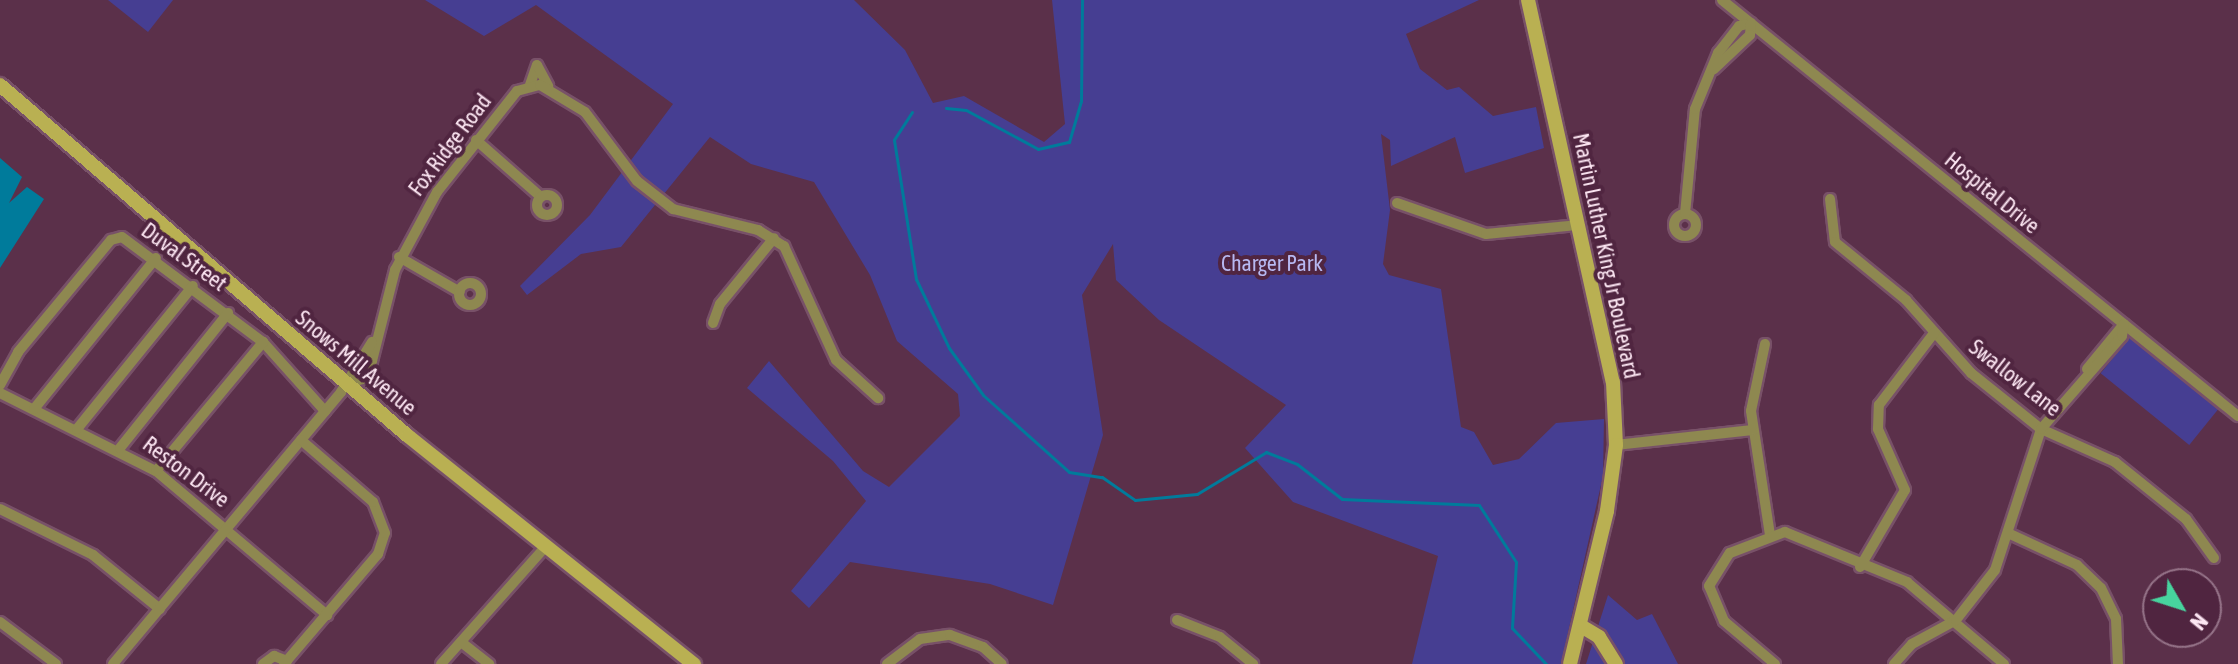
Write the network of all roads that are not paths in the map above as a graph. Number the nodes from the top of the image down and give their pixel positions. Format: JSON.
{"nodes":[{"id":1,"x":1528,"y":0,"type":"edge"},
{"id":2,"x":1722,"y":0,"type":"edge"},
{"id":3,"x":1751,"y":23,"type":"junction"},
{"id":4,"x":0,"y":85,"type":"edge"},
{"id":5,"x":530,"y":85,"type":"junction"},
{"id":6,"x":548,"y":86,"type":"junction"},
{"id":7,"x":476,"y":140,"type":"junction"},
{"id":8,"x":541,"y":197,"type":"dead end"},
{"id":9,"x":1830,"y":199,"type":"dead end"},
{"id":10,"x":1397,"y":203,"type":"dead end"},
{"id":11,"x":1685,"y":214,"type":"dead end"},
{"id":12,"x":1577,"y":225,"type":"junction"},
{"id":13,"x":774,"y":238,"type":"junction"},
{"id":14,"x":399,"y":257,"type":"junction"},
{"id":15,"x":156,"y":258,"type":"junction"},
{"id":16,"x":193,"y":286,"type":"junction"},
{"id":17,"x":460,"y":292,"type":"dead end"},
{"id":18,"x":228,"y":313,"type":"junction"},
{"id":19,"x":713,"y":323,"type":"dead end"},
{"id":20,"x":2124,"y":324,"type":"junction"},
{"id":21,"x":1934,"y":333,"type":"junction"},
{"id":22,"x":263,"y":342,"type":"junction"},
{"id":23,"x":1765,"y":344,"type":"dead end"},
{"id":24,"x":347,"y":384,"type":"junction"},
{"id":25,"x":0,"y":385,"type":"edge"},
{"id":26,"x":0,"y":393,"type":"edge"},
{"id":27,"x":878,"y":398,"type":"dead end"},
{"id":28,"x":34,"y":409,"type":"junction"},
{"id":29,"x":325,"y":411,"type":"junction"},
{"id":30,"x":2238,"y":416,"type":"edge"},
{"id":31,"x":77,"y":429,"type":"junction"},
{"id":32,"x":2041,"y":429,"type":"junction"},
{"id":33,"x":1752,"y":430,"type":"junction"},
{"id":34,"x":301,"y":440,"type":"junction"},
{"id":35,"x":1616,"y":445,"type":"junction"},
{"id":36,"x":120,"y":448,"type":"junction"},
{"id":37,"x":156,"y":471,"type":"junction"},
{"id":38,"x":0,"y":509,"type":"edge"},
{"id":39,"x":226,"y":528,"type":"junction"},
{"id":40,"x":2010,"y":534,"type":"junction"},
{"id":41,"x":1770,"y":535,"type":"junction"},
{"id":42,"x":546,"y":546,"type":"junction"},
{"id":43,"x":2214,"y":558,"type":"dead end"},
{"id":44,"x":1860,"y":567,"type":"junction"},
{"id":45,"x":1589,"y":593,"type":"junction"},
{"id":46,"x":160,"y":609,"type":"junction"},
{"id":47,"x":327,"y":615,"type":"junction"},
{"id":48,"x":1177,"y":620,"type":"dead end"},
{"id":49,"x":1956,"y":620,"type":"junction"},
{"id":50,"x":0,"y":622,"type":"edge"},
{"id":51,"x":1581,"y":626,"type":"junction"},
{"id":52,"x":1599,"y":637,"type":"junction"},
{"id":53,"x":461,"y":642,"type":"junction"},
{"id":54,"x":1572,"y":658,"type":"edge"},
{"id":55,"x":285,"y":663,"type":"edge"},
{"id":56,"x":56,"y":664,"type":"edge"},
{"id":57,"x":113,"y":664,"type":"edge"},
{"id":58,"x":263,"y":664,"type":"edge"},
{"id":59,"x":441,"y":664,"type":"edge"},
{"id":60,"x":489,"y":664,"type":"edge"},
{"id":61,"x":694,"y":664,"type":"edge"},
{"id":62,"x":887,"y":664,"type":"edge"},
{"id":63,"x":1002,"y":664,"type":"edge"},
{"id":64,"x":1253,"y":664,"type":"edge"},
{"id":65,"x":1616,"y":664,"type":"edge"},
{"id":66,"x":1775,"y":664,"type":"edge"},
{"id":67,"x":1894,"y":664,"type":"edge"},
{"id":68,"x":2004,"y":664,"type":"edge"},
{"id":69,"x":2118,"y":664,"type":"edge"}],
"edges":[{"from":1,"to":12,"type":"main road","name":"Martin Luther King Jr Boulevard"},
{"from":2,"to":3,"type":"street","name":"Hospital Drive"},
{"from":3,"to":11,"type":"street"},
{"from":3,"to":20,"type":"street","name":"Hospital Drive"},
{"from":4,"to":24,"type":"main road","name":"Snows Mill Avenue"},
{"from":5,"to":6,"type":"street"},
{"from":5,"to":6,"type":"street"},
{"from":5,"to":7,"type":"street","name":"Fox Ridge Road"},
{"from":6,"to":13,"type":"street"},
{"from":7,"to":8,"type":"street"},
{"from":7,"to":14,"type":"street","name":"Fox Ridge Road"},
{"from":9,"to":21,"type":"street","name":"Swallow Lane"},
{"from":10,"to":12,"type":"street"},
{"from":12,"to":35,"type":"main road","name":"Martin Luther King Jr Boulevard"},
{"from":13,"to":19,"type":"street"},
{"from":13,"to":27,"type":"street"},
{"from":14,"to":17,"type":"street"},
{"from":14,"to":24,"type":"street","name":"Fox Ridge Road"},
{"from":15,"to":16,"type":"street","name":"Duval Street"},
{"from":15,"to":25,"type":"street","name":"Duval Street"},
{"from":15,"to":28,"type":"street"},
{"from":16,"to":18,"type":"street","name":"Duval Street"},
{"from":16,"to":31,"type":"street"},
{"from":18,"to":22,"type":"street","name":"Duval Street"},
{"from":18,"to":36,"type":"street"},
{"from":20,"to":30,"type":"street","name":"Hospital Drive"},
{"from":20,"to":32,"type":"street"},
{"from":21,"to":32,"type":"street","name":"Swallow Lane"},
{"from":21,"to":44,"type":"street"},
{"from":22,"to":29,"type":"street","name":"Duval Street"},
{"from":22,"to":37,"type":"street"},
{"from":23,"to":33,"type":"street"},
{"from":24,"to":29,"type":"street"},
{"from":24,"to":42,"type":"main road","name":"Snows Mill Avenue"},
{"from":26,"to":28,"type":"street","name":"Reston Drive"},
{"from":28,"to":31,"type":"street","name":"Reston Drive"},
{"from":29,"to":34,"type":"street"},
{"from":31,"to":36,"type":"street","name":"Reston Drive"},
{"from":32,"to":40,"type":"street"},
{"from":32,"to":43,"type":"street","name":"Swallow Lane"},
{"from":33,"to":35,"type":"street"},
{"from":33,"to":41,"type":"street"},
{"from":34,"to":39,"type":"street"},
{"from":34,"to":47,"type":"street"},
{"from":35,"to":45,"type":"main road","name":"Martin Luther King Jr Boulevard"},
{"from":36,"to":37,"type":"street","name":"Reston Drive"},
{"from":37,"to":39,"type":"street","name":"Reston Drive"},
{"from":38,"to":46,"type":"street"},
{"from":39,"to":46,"type":"street"},
{"from":39,"to":47,"type":"street","name":"Reston Drive"},
{"from":40,"to":49,"type":"street"},
{"from":40,"to":69,"type":"street"},
{"from":41,"to":44,"type":"street"},
{"from":41,"to":66,"type":"street"},
{"from":42,"to":53,"type":"street"},
{"from":42,"to":61,"type":"main road","name":"Snows Mill Avenue"},
{"from":44,"to":49,"type":"street"},
{"from":45,"to":51,"type":"main road","name":"Martin Luther King Jr Boulevard"},
{"from":45,"to":52,"type":"main road"},
{"from":46,"to":57,"type":"street"},
{"from":47,"to":55,"type":"street"},
{"from":48,"to":64,"type":"street"},
{"from":49,"to":67,"type":"street"},
{"from":49,"to":68,"type":"street"},
{"from":50,"to":56,"type":"street"},
{"from":51,"to":52,"type":"main road"},
{"from":51,"to":54,"type":"main road","name":"Martin Luther King Jr Boulevard"},
{"from":52,"to":65,"type":"main road"},
{"from":53,"to":59,"type":"street"},
{"from":53,"to":60,"type":"street"},
{"from":55,"to":58,"type":"street"},
{"from":62,"to":63,"type":"street"}]}
